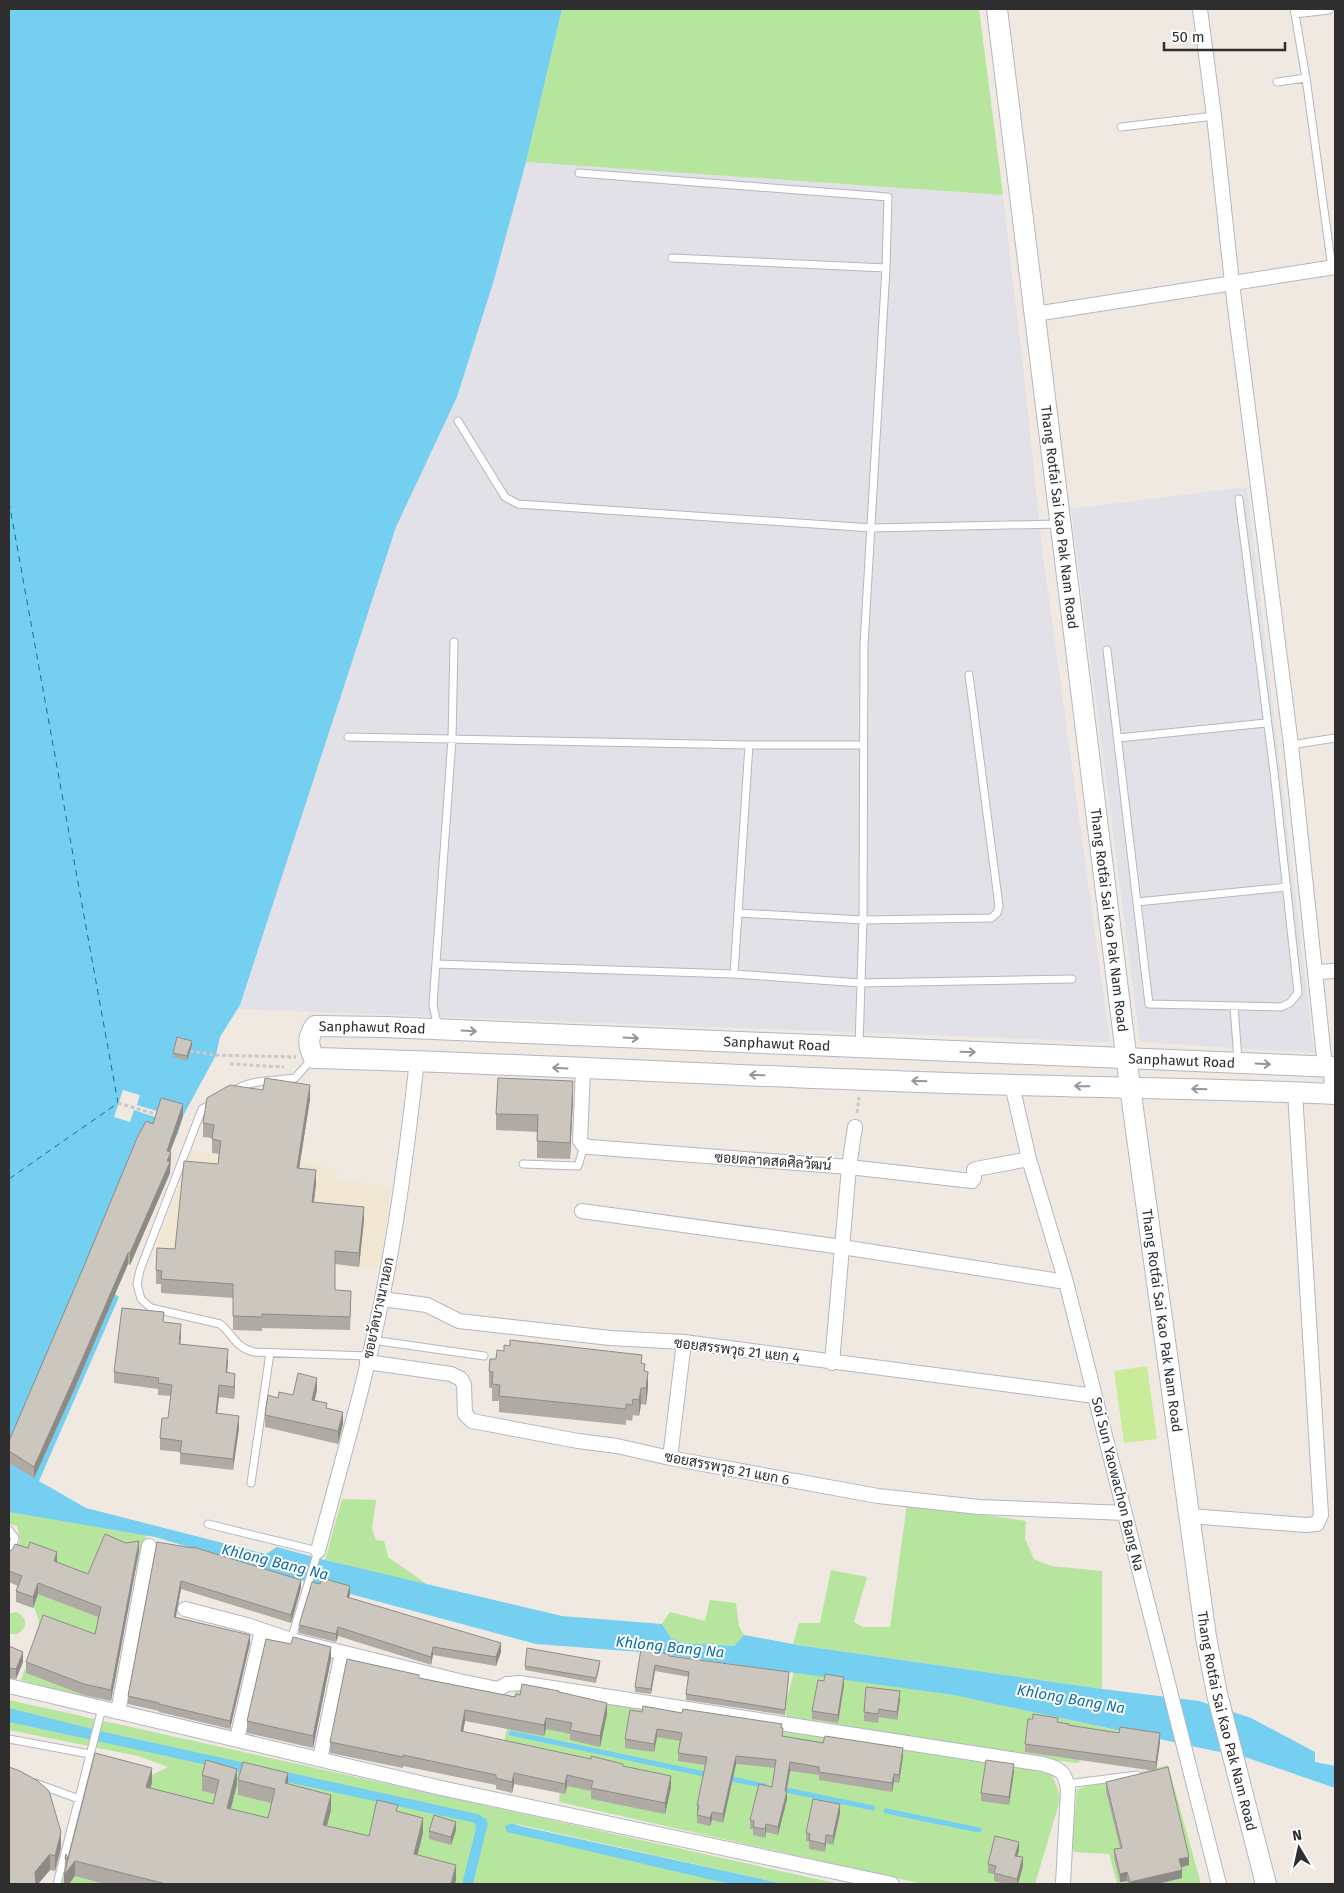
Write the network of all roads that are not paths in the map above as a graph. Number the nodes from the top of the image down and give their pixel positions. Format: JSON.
{"nodes":[{"id":1,"x":997,"y":9,"type":"edge"},
{"id":2,"x":1200,"y":9,"type":"edge"},
{"id":3,"x":1329,"y":10,"type":"edge"},
{"id":4,"x":1295,"y":12,"type":"edge"},
{"id":5,"x":1306,"y":78,"type":"junction"},
{"id":6,"x":1277,"y":82,"type":"dead end"},
{"id":7,"x":1214,"y":116,"type":"junction"},
{"id":8,"x":1121,"y":127,"type":"dead end"},
{"id":9,"x":579,"y":173,"type":"dead end"},
{"id":10,"x":672,"y":258,"type":"dead end"},
{"id":11,"x":1334,"y":267,"type":"edge"},
{"id":12,"x":886,"y":268,"type":"junction"},
{"id":13,"x":1232,"y":283,"type":"junction"},
{"id":14,"x":1035,"y":314,"type":"junction"},
{"id":15,"x":458,"y":421,"type":"dead end"},
{"id":16,"x":1240,"y":499,"type":"dead end"},
{"id":17,"x":1061,"y":524,"type":"junction"},
{"id":18,"x":872,"y":528,"type":"junction"},
{"id":19,"x":454,"y":642,"type":"dead end"},
{"id":20,"x":1107,"y":650,"type":"dead end"},
{"id":21,"x":969,"y":675,"type":"dead end"},
{"id":22,"x":1266,"y":723,"type":"junction"},
{"id":23,"x":348,"y":737,"type":"dead end"},
{"id":24,"x":1118,"y":738,"type":"junction"},
{"id":25,"x":1335,"y":738,"type":"edge"},
{"id":26,"x":452,"y":739,"type":"junction"},
{"id":27,"x":749,"y":745,"type":"junction"},
{"id":28,"x":863,"y":745,"type":"junction"},
{"id":29,"x":1291,"y":745,"type":"junction"},
{"id":30,"x":1287,"y":886,"type":"junction"},
{"id":31,"x":1137,"y":902,"type":"junction"},
{"id":32,"x":738,"y":913,"type":"junction"},
{"id":33,"x":863,"y":920,"type":"junction"},
{"id":34,"x":436,"y":964,"type":"junction"},
{"id":35,"x":1335,"y":971,"type":"edge"},
{"id":36,"x":1316,"y":972,"type":"junction"},
{"id":37,"x":734,"y":974,"type":"junction"},
{"id":38,"x":1072,"y":979,"type":"dead end"},
{"id":39,"x":862,"y":982,"type":"junction"},
{"id":40,"x":1234,"y":1006,"type":"junction"},
{"id":41,"x":438,"y":1030,"type":"junction"},
{"id":42,"x":859,"y":1048,"type":"junction"},
{"id":43,"x":1127,"y":1058,"type":"junction"},
{"id":44,"x":426,"y":1061,"type":"junction"},
{"id":45,"x":309,"y":1062,"type":"junction"},
{"id":46,"x":1239,"y":1063,"type":"junction"},
{"id":47,"x":1332,"y":1067,"type":"edge"},
{"id":48,"x":583,"y":1069,"type":"junction"},
{"id":49,"x":1012,"y":1085,"type":"junction"},
{"id":50,"x":1130,"y":1087,"type":"junction"},
{"id":51,"x":1295,"y":1092,"type":"junction"},
{"id":52,"x":1335,"y":1094,"type":"edge"},
{"id":53,"x":855,"y":1127,"type":"road end"},
{"id":54,"x":584,"y":1146,"type":"junction"},
{"id":55,"x":1028,"y":1159,"type":"junction"},
{"id":56,"x":523,"y":1164,"type":"dead end"},
{"id":57,"x":849,"y":1167,"type":"junction"},
{"id":58,"x":582,"y":1211,"type":"dead end"},
{"id":59,"x":842,"y":1247,"type":"junction"},
{"id":60,"x":1066,"y":1282,"type":"junction"},
{"id":61,"x":382,"y":1299,"type":"junction"},
{"id":62,"x":372,"y":1340,"type":"junction"},
{"id":63,"x":684,"y":1342,"type":"junction"},
{"id":64,"x":270,"y":1353,"type":"junction"},
{"id":65,"x":484,"y":1356,"type":"dead end"},
{"id":66,"x":368,"y":1359,"type":"junction"},
{"id":67,"x":832,"y":1362,"type":"junction"},
{"id":68,"x":1095,"y":1396,"type":"junction"},
{"id":69,"x":670,"y":1458,"type":"junction"},
{"id":70,"x":251,"y":1483,"type":"dead end"},
{"id":71,"x":1125,"y":1513,"type":"junction"},
{"id":72,"x":1189,"y":1516,"type":"junction"},
{"id":73,"x":208,"y":1524,"type":"dead end"},
{"id":74,"x":9,"y":1530,"type":"edge"},
{"id":75,"x":149,"y":1546,"type":"dead end"},
{"id":76,"x":318,"y":1553,"type":"junction"},
{"id":77,"x":9,"y":1557,"type":"edge"},
{"id":78,"x":185,"y":1609,"type":"dead end"},
{"id":79,"x":262,"y":1630,"type":"junction"},
{"id":80,"x":291,"y":1640,"type":"junction"},
{"id":81,"x":342,"y":1653,"type":"junction"},
{"id":82,"x":9,"y":1686,"type":"edge"},
{"id":83,"x":102,"y":1708,"type":"junction"},
{"id":84,"x":118,"y":1712,"type":"junction"},
{"id":85,"x":9,"y":1739,"type":"edge"},
{"id":86,"x":237,"y":1739,"type":"junction"},
{"id":87,"x":90,"y":1754,"type":"junction"},
{"id":88,"x":320,"y":1759,"type":"junction"},
{"id":89,"x":1137,"y":1775,"type":"edge"},
{"id":90,"x":26,"y":1780,"type":"edge"},
{"id":91,"x":1067,"y":1784,"type":"junction"},
{"id":92,"x":78,"y":1799,"type":"junction"},
{"id":93,"x":57,"y":1884,"type":"edge"},
{"id":94,"x":892,"y":1884,"type":"edge"},
{"id":95,"x":1063,"y":1884,"type":"edge"},
{"id":96,"x":1219,"y":1884,"type":"edge"},
{"id":97,"x":1266,"y":1884,"type":"edge"}],
"edges":[{"from":1,"to":14,"type":"main road","name":"Thang Rotfai Sai Kao Pak Nam Road"},
{"from":2,"to":7,"type":"street"},
{"from":3,"to":4,"type":"lane"},
{"from":4,"to":5,"type":"lane"},
{"from":5,"to":6,"type":"lane"},
{"from":5,"to":11,"type":"lane"},
{"from":7,"to":8,"type":"lane"},
{"from":7,"to":13,"type":"street"},
{"from":9,"to":12,"type":"lane"},
{"from":10,"to":12,"type":"lane"},
{"from":11,"to":13,"type":"street"},
{"from":12,"to":18,"type":"lane"},
{"from":13,"to":14,"type":"street"},
{"from":13,"to":29,"type":"street"},
{"from":14,"to":17,"type":"main road","name":"Thang Rotfai Sai Kao Pak Nam Road"},
{"from":15,"to":18,"type":"lane"},
{"from":16,"to":22,"type":"lane"},
{"from":17,"to":18,"type":"lane"},
{"from":17,"to":43,"type":"main road","name":"Thang Rotfai Sai Kao Pak Nam Road"},
{"from":18,"to":28,"type":"lane"},
{"from":19,"to":26,"type":"lane"},
{"from":20,"to":24,"type":"lane"},
{"from":21,"to":33,"type":"lane"},
{"from":22,"to":24,"type":"lane"},
{"from":22,"to":30,"type":"lane"},
{"from":23,"to":26,"type":"lane"},
{"from":24,"to":31,"type":"lane"},
{"from":25,"to":29,"type":"lane"},
{"from":26,"to":27,"type":"lane"},
{"from":26,"to":34,"type":"lane"},
{"from":27,"to":28,"type":"lane"},
{"from":27,"to":32,"type":"lane"},
{"from":28,"to":33,"type":"lane"},
{"from":29,"to":36,"type":"street"},
{"from":30,"to":31,"type":"lane"},
{"from":30,"to":40,"type":"lane"},
{"from":31,"to":40,"type":"lane"},
{"from":32,"to":33,"type":"lane"},
{"from":32,"to":37,"type":"lane"},
{"from":33,"to":39,"type":"lane"},
{"from":34,"to":37,"type":"lane"},
{"from":34,"to":41,"type":"lane"},
{"from":35,"to":36,"type":"street"},
{"from":36,"to":47,"type":"street"},
{"from":37,"to":39,"type":"lane"},
{"from":38,"to":39,"type":"lane"},
{"from":39,"to":42,"type":"lane"},
{"from":40,"to":46,"type":"lane"},
{"from":41,"to":42,"type":"main road","name":"Sanphawut Road","one_way":true},
{"from":41,"to":44,"type":"main road"},
{"from":41,"to":45,"type":"main road","name":"Sanphawut Road"},
{"from":42,"to":43,"type":"main road","name":"Sanphawut Road","one_way":true},
{"from":43,"to":46,"type":"main road","name":"Sanphawut Road"},
{"from":43,"to":50,"type":"main road","name":"Thang Rotfai Sai Kao Pak Nam Road"},
{"from":44,"to":45,"type":"main road","name":"Sanphawut Road"},
{"from":48,"to":44,"type":"main road","name":"Sanphawut Road","one_way":true},
{"from":44,"to":61,"type":"street","name":"ซอยวัดบางนานอก"},
{"from":45,"to":64,"type":"lane"},
{"from":46,"to":47,"type":"main road","name":"Sanphawut Road","one_way":true},
{"from":47,"to":52,"type":"main road"},
{"from":49,"to":48,"type":"main road","name":"Sanphawut Road","one_way":true},
{"from":48,"to":54,"type":"street"},
{"from":50,"to":49,"type":"main road","name":"Sanphawut Road","one_way":true},
{"from":49,"to":55,"type":"street","name":"Soi Sun Yaowachon Bang Na"},
{"from":51,"to":50,"type":"main road","name":"Sanphawut Road","one_way":true},
{"from":50,"to":72,"type":"main road","name":"Thang Rotfai Sai Kao Pak Nam Road"},
{"from":51,"to":52,"type":"main road","name":"Sanphawut Road"},
{"from":51,"to":72,"type":"street"},
{"from":53,"to":57,"type":"street"},
{"from":54,"to":56,"type":"lane"},
{"from":54,"to":57,"type":"street","name":"ซอยตลาดสดศิลวัฒน์"},
{"from":55,"to":57,"type":"street","name":"ซอยตลาดสดศิลวัฒน์"},
{"from":55,"to":60,"type":"street","name":"Soi Sun Yaowachon Bang Na"},
{"from":57,"to":59,"type":"street"},
{"from":58,"to":59,"type":"street"},
{"from":59,"to":60,"type":"street"},
{"from":59,"to":67,"type":"street"},
{"from":60,"to":68,"type":"street","name":"Soi Sun Yaowachon Bang Na"},
{"from":61,"to":62,"type":"street","name":"ซอยวัดบางนานอก"},
{"from":61,"to":63,"type":"street","name":"ซอยสรรพวุธ 21 แยก 4"},
{"from":62,"to":65,"type":"lane"},
{"from":62,"to":66,"type":"street","name":"ซอยวัดบางนานอก"},
{"from":63,"to":67,"type":"street","name":"ซอยสรรพวุธ 21 แยก 4"},
{"from":63,"to":69,"type":"street"},
{"from":64,"to":66,"type":"lane"},
{"from":64,"to":70,"type":"lane"},
{"from":66,"to":69,"type":"street","name":"ซอยสรรพวุธ 21 แยก 6"},
{"from":66,"to":76,"type":"street","name":"ซอยวัดบางนานอก"},
{"from":67,"to":68,"type":"street","name":"ซอยสรรพวุธ 21 แยก 4"},
{"from":68,"to":71,"type":"street","name":"Soi Sun Yaowachon Bang Na"},
{"from":69,"to":71,"type":"street","name":"ซอยสรรพวุธ 21 แยก 6"},
{"from":71,"to":96,"type":"street","name":"Soi Sun Yaowachon Bang Na"},
{"from":72,"to":97,"type":"main road","name":"Thang Rotfai Sai Kao Pak Nam Road"},
{"from":73,"to":76,"type":"lane"},
{"from":74,"to":77,"type":"lane"},
{"from":75,"to":84,"type":"street"},
{"from":76,"to":80,"type":"lane"},
{"from":78,"to":79,"type":"street"},
{"from":79,"to":80,"type":"street"},
{"from":79,"to":86,"type":"street"},
{"from":80,"to":81,"type":"street"},
{"from":81,"to":88,"type":"street"},
{"from":81,"to":91,"type":"street"},
{"from":82,"to":83,"type":"street"},
{"from":83,"to":84,"type":"street"},
{"from":83,"to":87,"type":"lane"},
{"from":84,"to":86,"type":"street"},
{"from":85,"to":87,"type":"lane"},
{"from":86,"to":88,"type":"street"},
{"from":87,"to":92,"type":"lane"},
{"from":88,"to":94,"type":"street"},
{"from":89,"to":91,"type":"lane"},
{"from":90,"to":92,"type":"lane"},
{"from":91,"to":95,"type":"street"},
{"from":92,"to":93,"type":"lane"}]}
